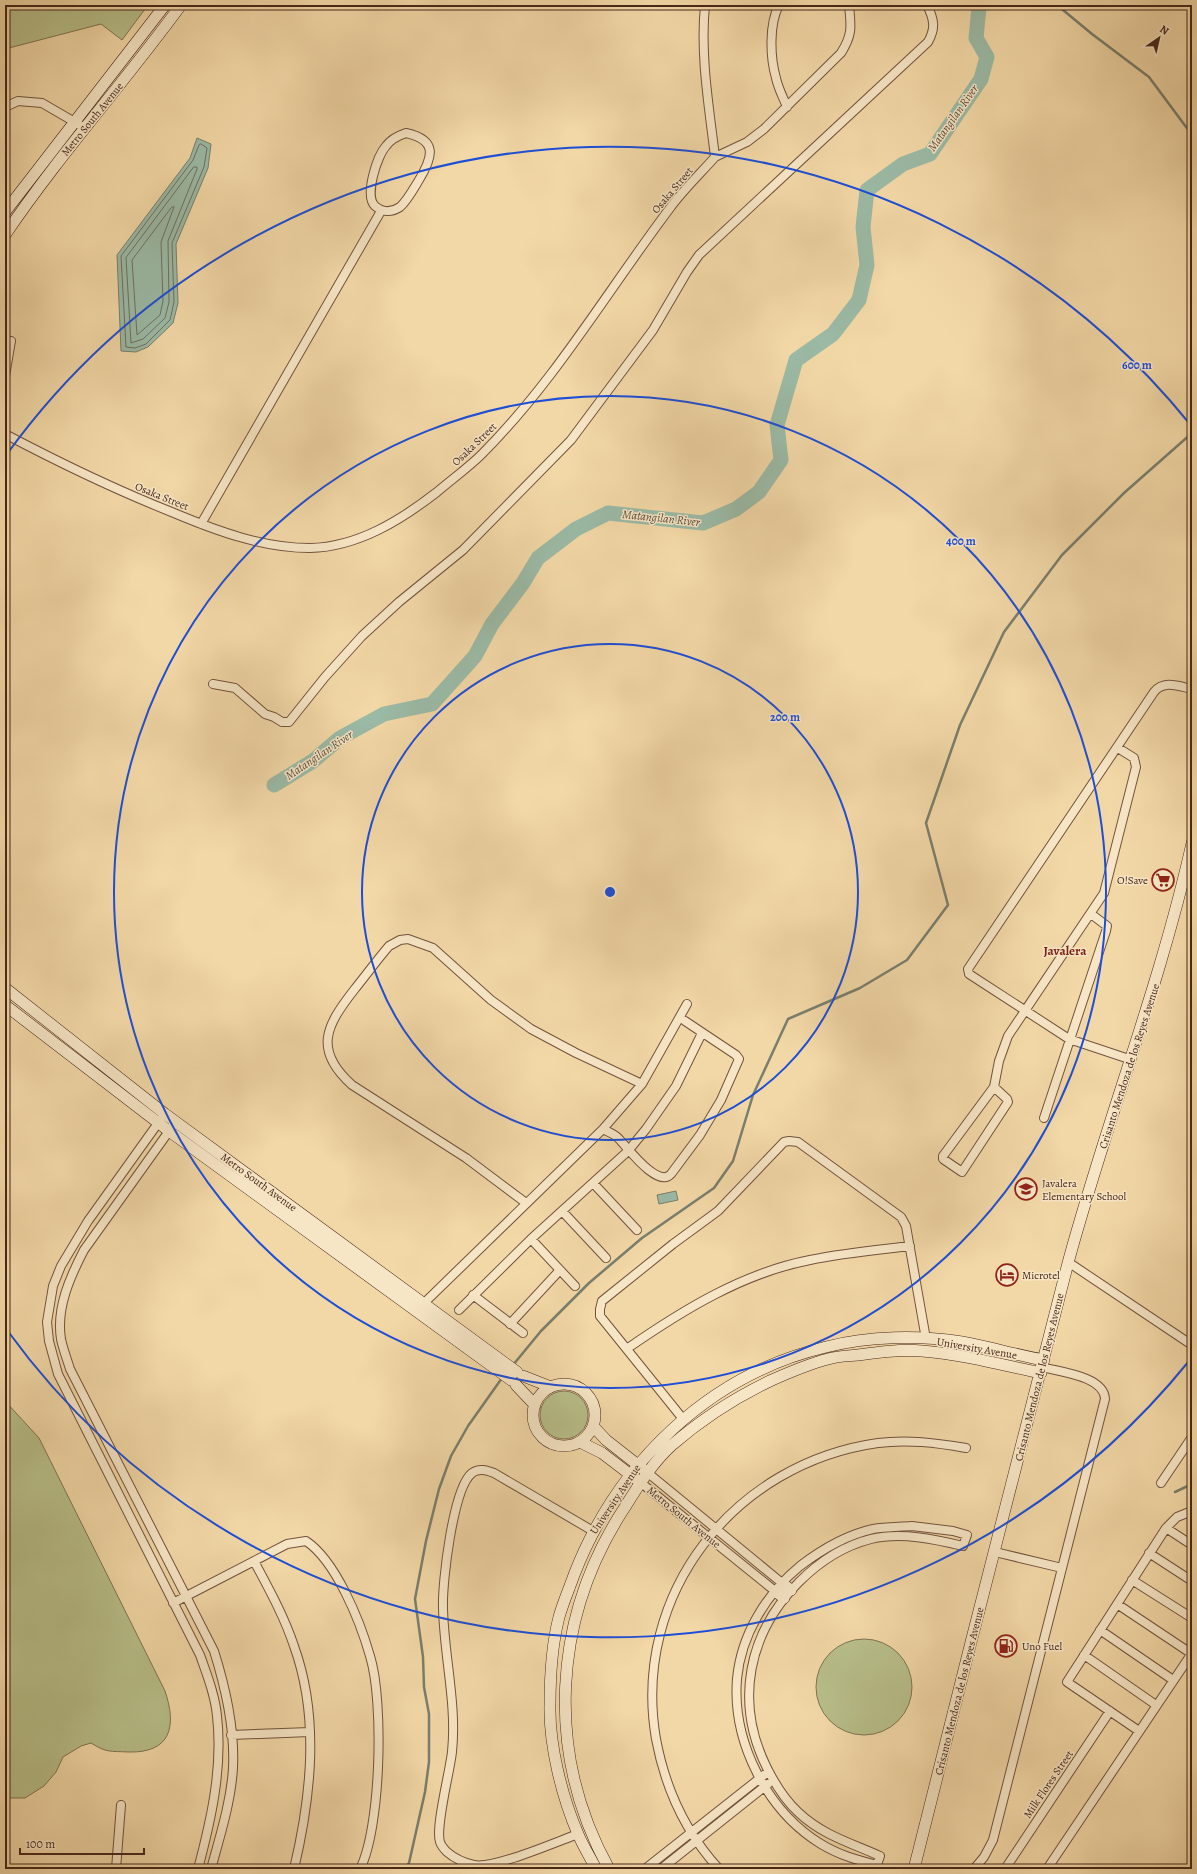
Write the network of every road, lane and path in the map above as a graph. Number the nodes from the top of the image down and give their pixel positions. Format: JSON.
{"nodes":[{"id":1,"x":165,"y":5,"type":"edge"},
{"id":2,"x":181,"y":5,"type":"edge"},
{"id":3,"x":704,"y":5,"type":"edge"},
{"id":4,"x":779,"y":5,"type":"edge"},
{"id":5,"x":849,"y":5,"type":"edge"},
{"id":6,"x":927,"y":5,"type":"edge"},
{"id":7,"x":5,"y":107,"type":"edge"},
{"id":8,"x":787,"y":107,"type":"junction"},
{"id":9,"x":75,"y":121,"type":"junction"},
{"id":10,"x":85,"y":128,"type":"junction"},
{"id":11,"x":715,"y":157,"type":"junction"},
{"id":12,"x":381,"y":211,"type":"junction"},
{"id":13,"x":5,"y":212,"type":"edge"},
{"id":14,"x":5,"y":235,"type":"edge"},
{"id":15,"x":11,"y":341,"type":"dead end"},
{"id":16,"x":5,"y":376,"type":"edge"},
{"id":17,"x":5,"y":434,"type":"edge"},
{"id":18,"x":201,"y":524,"type":"junction"},
{"id":19,"x":213,"y":684,"type":"dead end"},
{"id":20,"x":1192,"y":689,"type":"edge"},
{"id":21,"x":1118,"y":748,"type":"junction"},
{"id":22,"x":1192,"y":843,"type":"edge"},
{"id":23,"x":1091,"y":914,"type":"junction"},
{"id":24,"x":5,"y":988,"type":"edge"},
{"id":25,"x":687,"y":1004,"type":"dead end"},
{"id":26,"x":5,"y":1005,"type":"edge"},
{"id":27,"x":1025,"y":1010,"type":"junction"},
{"id":28,"x":685,"y":1021,"type":"dead end"},
{"id":29,"x":702,"y":1033,"type":"junction"},
{"id":30,"x":1069,"y":1039,"type":"junction"},
{"id":31,"x":1130,"y":1058,"type":"junction"},
{"id":32,"x":642,"y":1084,"type":"junction"},
{"id":33,"x":994,"y":1087,"type":"junction"},
{"id":34,"x":165,"y":1114,"type":"junction"},
{"id":35,"x":1044,"y":1118,"type":"dead end"},
{"id":36,"x":176,"y":1122,"type":"junction"},
{"id":37,"x":158,"y":1123,"type":"junction"},
{"id":38,"x":603,"y":1129,"type":"junction"},
{"id":39,"x":169,"y":1131,"type":"junction"},
{"id":40,"x":628,"y":1151,"type":"junction"},
{"id":41,"x":594,"y":1183,"type":"junction"},
{"id":42,"x":526,"y":1203,"type":"junction"},
{"id":43,"x":562,"y":1211,"type":"junction"},
{"id":44,"x":636,"y":1230,"type":"dead end"},
{"id":45,"x":531,"y":1239,"type":"junction"},
{"id":46,"x":910,"y":1246,"type":"junction"},
{"id":47,"x":606,"y":1258,"type":"dead end"},
{"id":48,"x":1068,"y":1262,"type":"junction"},
{"id":49,"x":560,"y":1270,"type":"junction"},
{"id":50,"x":575,"y":1286,"type":"dead end"},
{"id":51,"x":473,"y":1295,"type":"junction"},
{"id":52,"x":420,"y":1306,"type":"junction"},
{"id":53,"x":459,"y":1310,"type":"dead end"},
{"id":54,"x":510,"y":1324,"type":"junction"},
{"id":55,"x":523,"y":1333,"type":"dead end"},
{"id":56,"x":926,"y":1339,"type":"junction"},
{"id":57,"x":1192,"y":1345,"type":"edge"},
{"id":58,"x":628,"y":1348,"type":"junction"},
{"id":59,"x":1042,"y":1367,"type":"junction"},
{"id":60,"x":515,"y":1377,"type":"junction"},
{"id":61,"x":551,"y":1387,"type":"junction"},
{"id":62,"x":535,"y":1405,"type":"junction"},
{"id":63,"x":683,"y":1419,"type":"junction"},
{"id":64,"x":593,"y":1426,"type":"junction"},
{"id":65,"x":1192,"y":1437,"type":"edge"},
{"id":66,"x":580,"y":1442,"type":"junction"},
{"id":67,"x":966,"y":1448,"type":"dead end"},
{"id":68,"x":1192,"y":1452,"type":"edge"},
{"id":69,"x":1181,"y":1454,"type":"junction"},
{"id":70,"x":638,"y":1464,"type":"junction"},
{"id":71,"x":648,"y":1473,"type":"junction"},
{"id":72,"x":630,"y":1474,"type":"junction"},
{"id":73,"x":640,"y":1482,"type":"junction"},
{"id":74,"x":1161,"y":1483,"type":"dead end"},
{"id":75,"x":1192,"y":1511,"type":"edge"},
{"id":76,"x":1166,"y":1528,"type":"junction"},
{"id":77,"x":716,"y":1529,"type":"junction"},
{"id":78,"x":593,"y":1531,"type":"junction"},
{"id":79,"x":708,"y":1537,"type":"junction"},
{"id":80,"x":1192,"y":1545,"type":"edge"},
{"id":81,"x":995,"y":1552,"type":"junction"},
{"id":82,"x":1149,"y":1553,"type":"junction"},
{"id":83,"x":254,"y":1561,"type":"junction"},
{"id":84,"x":1062,"y":1568,"type":"junction"},
{"id":85,"x":1132,"y":1580,"type":"junction"},
{"id":86,"x":1192,"y":1580,"type":"edge"},
{"id":87,"x":783,"y":1591,"type":"junction"},
{"id":88,"x":185,"y":1596,"type":"junction"},
{"id":89,"x":173,"y":1603,"type":"junction"},
{"id":90,"x":1117,"y":1604,"type":"junction"},
{"id":91,"x":1192,"y":1618,"type":"edge"},
{"id":92,"x":1100,"y":1630,"type":"junction"},
{"id":93,"x":1192,"y":1654,"type":"edge"},
{"id":94,"x":1084,"y":1655,"type":"junction"},
{"id":95,"x":1173,"y":1680,"type":"junction"},
{"id":96,"x":1156,"y":1705,"type":"junction"},
{"id":97,"x":1110,"y":1711,"type":"junction"},
{"id":98,"x":1139,"y":1731,"type":"junction"},
{"id":99,"x":310,"y":1732,"type":"junction"},
{"id":100,"x":231,"y":1735,"type":"junction"},
{"id":101,"x":768,"y":1771,"type":"junction"},
{"id":102,"x":760,"y":1778,"type":"junction"},
{"id":103,"x":773,"y":1780,"type":"junction"},
{"id":104,"x":765,"y":1786,"type":"junction"},
{"id":105,"x":121,"y":1805,"type":"dead end"},
{"id":106,"x":691,"y":1832,"type":"junction"},
{"id":107,"x":578,"y":1834,"type":"junction"},
{"id":108,"x":697,"y":1841,"type":"junction"},
{"id":109,"x":475,"y":1867,"type":"edge"},
{"id":110,"x":116,"y":1869,"type":"edge"},
{"id":111,"x":198,"y":1869,"type":"edge"},
{"id":112,"x":211,"y":1869,"type":"edge"},
{"id":113,"x":294,"y":1869,"type":"edge"},
{"id":114,"x":360,"y":1869,"type":"edge"},
{"id":115,"x":596,"y":1869,"type":"edge"},
{"id":116,"x":609,"y":1869,"type":"edge"},
{"id":117,"x":645,"y":1869,"type":"edge"},
{"id":118,"x":662,"y":1869,"type":"edge"},
{"id":119,"x":719,"y":1869,"type":"edge"},
{"id":120,"x":914,"y":1869,"type":"edge"},
{"id":121,"x":974,"y":1869,"type":"edge"},
{"id":122,"x":1005,"y":1869,"type":"edge"},
{"id":123,"x":1046,"y":1869,"type":"edge"}],
"edges":[{"from":1,"to":9,"type":"street","name":"Metro South Avenue"},
{"from":2,"to":10,"type":"street","name":"Metro South Avenue"},
{"from":3,"to":11,"type":"street"},
{"from":4,"to":8,"type":"street"},
{"from":5,"to":8,"type":"street"},
{"from":6,"to":19,"type":"street"},
{"from":7,"to":9,"type":"street"},
{"from":8,"to":11,"type":"street"},
{"from":9,"to":10,"type":"street"},
{"from":9,"to":13,"type":"street","name":"Metro South Avenue"},
{"from":10,"to":14,"type":"street","name":"Metro South Avenue"},
{"from":11,"to":18,"type":"street","name":"Osaka Street"},
{"from":12,"to":12,"type":"street"},
{"from":12,"to":18,"type":"street"},
{"from":15,"to":16,"type":"street"},
{"from":17,"to":18,"type":"street","name":"Osaka Street"},
{"from":20,"to":21,"type":"street"},
{"from":21,"to":23,"type":"street"},
{"from":21,"to":27,"type":"street"},
{"from":22,"to":31,"type":"street","name":"Crisanto Mendoza de los Reyes Avenue"},
{"from":23,"to":27,"type":"street"},
{"from":23,"to":30,"type":"street"},
{"from":24,"to":34,"type":"street","name":"Metro South Avenue"},
{"from":25,"to":32,"type":"street"},
{"from":26,"to":37,"type":"street","name":"Metro South Avenue"},
{"from":27,"to":30,"type":"street"},
{"from":27,"to":33,"type":"street"},
{"from":28,"to":29,"type":"street"},
{"from":29,"to":40,"type":"street"},
{"from":29,"to":40,"type":"street"},
{"from":30,"to":31,"type":"street"},
{"from":30,"to":35,"type":"street"},
{"from":31,"to":48,"type":"street","name":"Crisanto Mendoza de los Reyes Avenue"},
{"from":32,"to":38,"type":"street"},
{"from":32,"to":42,"type":"street"},
{"from":33,"to":33,"type":"street"},
{"from":34,"to":36,"type":"street","name":"Metro South Avenue"},
{"from":34,"to":37,"type":"street"},
{"from":36,"to":39,"type":"street"},
{"from":36,"to":52,"type":"street","name":"Metro South Avenue"},
{"from":37,"to":39,"type":"street","name":"Metro South Avenue"},
{"from":37,"to":89,"type":"street"},
{"from":38,"to":40,"type":"street"},
{"from":38,"to":42,"type":"street"},
{"from":39,"to":52,"type":"street","name":"Metro South Avenue"},
{"from":39,"to":88,"type":"street"},
{"from":40,"to":41,"type":"street"},
{"from":41,"to":43,"type":"street"},
{"from":41,"to":44,"type":"street"},
{"from":42,"to":52,"type":"street"},
{"from":43,"to":45,"type":"street"},
{"from":43,"to":47,"type":"street"},
{"from":45,"to":49,"type":"street"},
{"from":45,"to":51,"type":"street"},
{"from":46,"to":56,"type":"street"},
{"from":46,"to":58,"type":"street"},
{"from":46,"to":58,"type":"street"},
{"from":48,"to":57,"type":"street"},
{"from":48,"to":59,"type":"street","name":"Crisanto Mendoza de los Reyes Avenue"},
{"from":49,"to":50,"type":"street"},
{"from":49,"to":54,"type":"street"},
{"from":51,"to":53,"type":"street"},
{"from":51,"to":54,"type":"street"},
{"from":52,"to":60,"type":"street","name":"Metro South Avenue"},
{"from":54,"to":55,"type":"street"},
{"from":56,"to":59,"type":"street","name":"University Avenue"},
{"from":56,"to":63,"type":"street","name":"University Avenue"},
{"from":58,"to":63,"type":"street"},
{"from":59,"to":71,"type":"street","name":"University Avenue"},
{"from":59,"to":81,"type":"street","name":"Crisanto Mendoza de los Reyes Avenue"},
{"from":59,"to":84,"type":"street"},
{"from":60,"to":61,"type":"street","name":"Metro South Avenue"},
{"from":60,"to":62,"type":"street","name":"Metro South Avenue"},
{"from":61,"to":62,"type":"street"},
{"from":61,"to":64,"type":"street","name":"Metro South Avenue"},
{"from":62,"to":66,"type":"street"},
{"from":63,"to":70,"type":"street","name":"University Avenue"},
{"from":64,"to":66,"type":"street"},
{"from":64,"to":70,"type":"street","name":"Metro South Avenue"},
{"from":65,"to":69,"type":"street"},
{"from":66,"to":72,"type":"street","name":"Metro South Avenue"},
{"from":67,"to":77,"type":"street"},
{"from":68,"to":69,"type":"street"},
{"from":69,"to":74,"type":"street"},
{"from":70,"to":71,"type":"street","name":"Metro South Avenue"},
{"from":70,"to":72,"type":"street","name":"University Avenue"},
{"from":71,"to":73,"type":"street","name":"University Avenue"},
{"from":71,"to":77,"type":"street","name":"Metro South Avenue"},
{"from":72,"to":73,"type":"street","name":"Metro South Avenue"},
{"from":72,"to":78,"type":"street","name":"University Avenue"},
{"from":73,"to":79,"type":"street","name":"Metro South Avenue"},
{"from":73,"to":116,"type":"street","name":"University Avenue"},
{"from":75,"to":76,"type":"street"},
{"from":76,"to":80,"type":"street"},
{"from":76,"to":82,"type":"street"},
{"from":77,"to":79,"type":"street"},
{"from":77,"to":87,"type":"street","name":"Metro South Avenue"},
{"from":78,"to":107,"type":"street","name":"University Avenue"},
{"from":78,"to":109,"type":"street"},
{"from":79,"to":87,"type":"street","name":"Metro South Avenue"},
{"from":79,"to":106,"type":"street"},
{"from":81,"to":84,"type":"street"},
{"from":81,"to":120,"type":"street","name":"Crisanto Mendoza de los Reyes Avenue"},
{"from":82,"to":85,"type":"street"},
{"from":82,"to":86,"type":"street"},
{"from":83,"to":88,"type":"street"},
{"from":83,"to":99,"type":"street"},
{"from":83,"to":114,"type":"street"},
{"from":84,"to":121,"type":"street"},
{"from":85,"to":90,"type":"street"},
{"from":85,"to":91,"type":"street"},
{"from":87,"to":87,"type":"street"},
{"from":87,"to":101,"type":"street"},
{"from":87,"to":102,"type":"street"},
{"from":88,"to":89,"type":"street"},
{"from":88,"to":100,"type":"street"},
{"from":89,"to":111,"type":"street"},
{"from":90,"to":92,"type":"street"},
{"from":90,"to":93,"type":"street"},
{"from":92,"to":94,"type":"street"},
{"from":92,"to":95,"type":"street"},
{"from":93,"to":95,"type":"street"},
{"from":94,"to":96,"type":"street"},
{"from":94,"to":97,"type":"street"},
{"from":95,"to":96,"type":"street"},
{"from":96,"to":98,"type":"street"},
{"from":97,"to":98,"type":"street"},
{"from":97,"to":122,"type":"street","name":"Milk Flores Street"},
{"from":98,"to":123,"type":"street"},
{"from":99,"to":100,"type":"street"},
{"from":99,"to":113,"type":"street"},
{"from":100,"to":112,"type":"street"},
{"from":101,"to":102,"type":"street"},
{"from":101,"to":103,"type":"street"},
{"from":102,"to":104,"type":"street"},
{"from":102,"to":106,"type":"street"},
{"from":103,"to":104,"type":"street"},
{"from":103,"to":104,"type":"street"},
{"from":104,"to":108,"type":"street"},
{"from":105,"to":110,"type":"street"},
{"from":106,"to":108,"type":"street"},
{"from":106,"to":117,"type":"street"},
{"from":107,"to":109,"type":"street"},
{"from":107,"to":115,"type":"street","name":"University Avenue"},
{"from":108,"to":118,"type":"street"},
{"from":108,"to":119,"type":"street"}]}
